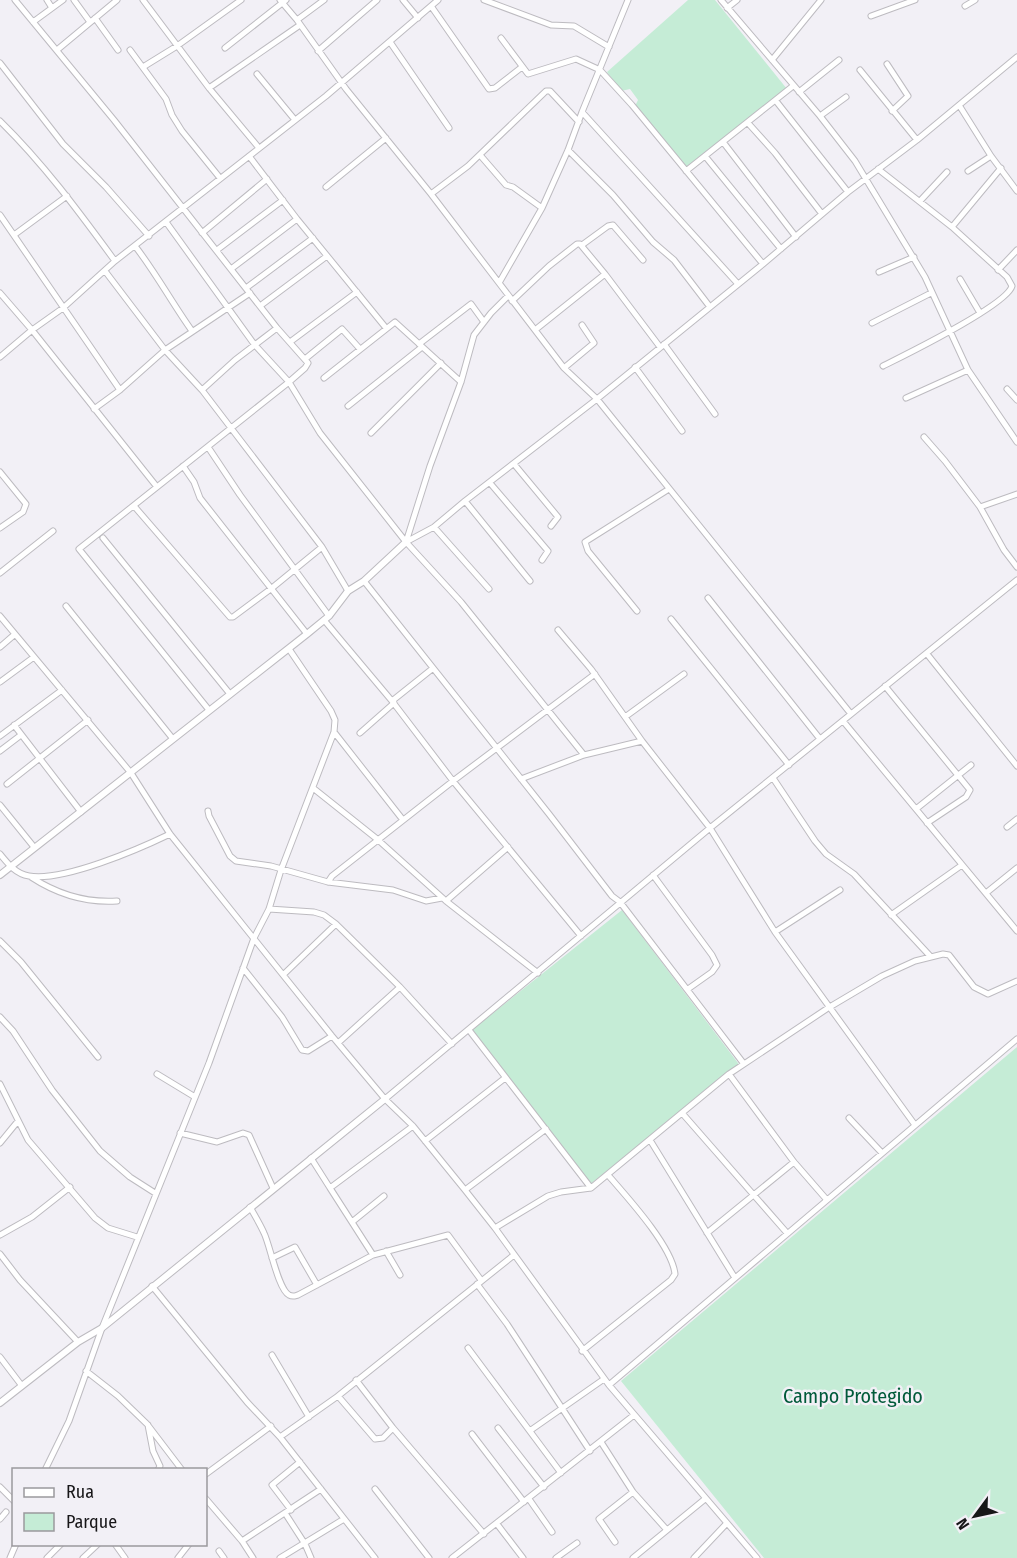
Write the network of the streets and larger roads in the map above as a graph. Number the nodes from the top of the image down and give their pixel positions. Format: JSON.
{"nodes":[{"id":1,"x":15,"y":0,"type":"edge"},
{"id":2,"x":47,"y":0,"type":"edge"},
{"id":3,"x":63,"y":0,"type":"edge"},
{"id":4,"x":74,"y":0,"type":"edge"},
{"id":5,"x":117,"y":0,"type":"edge"},
{"id":6,"x":151,"y":0,"type":"edge"},
{"id":7,"x":241,"y":0,"type":"edge"},
{"id":8,"x":324,"y":0,"type":"edge"},
{"id":9,"x":377,"y":0,"type":"edge"},
{"id":10,"x":404,"y":0,"type":"edge"},
{"id":11,"x":438,"y":0,"type":"edge"},
{"id":12,"x":484,"y":0,"type":"edge"},
{"id":13,"x":628,"y":0,"type":"edge"},
{"id":14,"x":721,"y":0,"type":"edge"},
{"id":15,"x":737,"y":0,"type":"edge"},
{"id":16,"x":821,"y":0,"type":"edge"},
{"id":17,"x":915,"y":0,"type":"edge"},
{"id":18,"x":975,"y":0,"type":"edge"},
{"id":19,"x":143,"y":1,"type":"edge"},
{"id":20,"x":283,"y":1,"type":"edge"},
{"id":21,"x":431,"y":6,"type":"junction"},
{"id":22,"x":965,"y":6,"type":"dead end"},
{"id":23,"x":52,"y":8,"type":"junction"},
{"id":24,"x":727,"y":8,"type":"junction"},
{"id":25,"x":871,"y":16,"type":"dead end"},
{"id":26,"x":418,"y":18,"type":"junction"},
{"id":27,"x":92,"y":20,"type":"junction"},
{"id":28,"x":33,"y":22,"type":"junction"},
{"id":29,"x":298,"y":23,"type":"junction"},
{"id":30,"x":501,"y":38,"type":"dead end"},
{"id":31,"x":390,"y":42,"type":"junction"},
{"id":32,"x":177,"y":46,"type":"junction"},
{"id":33,"x":609,"y":47,"type":"junction"},
{"id":34,"x":225,"y":48,"type":"dead end"},
{"id":35,"x":57,"y":50,"type":"junction"},
{"id":36,"x":118,"y":50,"type":"dead end"},
{"id":37,"x":130,"y":50,"type":"dead end"},
{"id":38,"x":318,"y":51,"type":"junction"},
{"id":39,"x":1017,"y":57,"type":"edge"},
{"id":40,"x":772,"y":60,"type":"junction"},
{"id":41,"x":839,"y":60,"type":"dead end"},
{"id":42,"x":0,"y":63,"type":"edge"},
{"id":43,"x":887,"y":64,"type":"dead end"},
{"id":44,"x":522,"y":66,"type":"junction"},
{"id":45,"x":142,"y":67,"type":"junction"},
{"id":46,"x":600,"y":70,"type":"junction"},
{"id":47,"x":860,"y":70,"type":"dead end"},
{"id":48,"x":258,"y":74,"type":"dead end"},
{"id":49,"x":341,"y":82,"type":"junction"},
{"id":50,"x":793,"y":86,"type":"junction"},
{"id":51,"x":209,"y":88,"type":"junction"},
{"id":52,"x":800,"y":92,"type":"junction"},
{"id":53,"x":846,"y":97,"type":"dead end"},
{"id":54,"x":776,"y":100,"type":"junction"},
{"id":55,"x":959,"y":105,"type":"junction"},
{"id":56,"x":892,"y":111,"type":"junction"},
{"id":57,"x":582,"y":112,"type":"junction"},
{"id":58,"x":820,"y":116,"type":"junction"},
{"id":59,"x":295,"y":120,"type":"junction"},
{"id":60,"x":579,"y":122,"type":"junction"},
{"id":61,"x":748,"y":123,"type":"junction"},
{"id":62,"x":1,"y":124,"type":"edge"},
{"id":63,"x":449,"y":128,"type":"dead end"},
{"id":64,"x":386,"y":138,"type":"junction"},
{"id":65,"x":917,"y":140,"type":"junction"},
{"id":66,"x":723,"y":142,"type":"junction"},
{"id":67,"x":259,"y":147,"type":"junction"},
{"id":68,"x":568,"y":150,"type":"junction"},
{"id":69,"x":480,"y":155,"type":"junction"},
{"id":70,"x":249,"y":156,"type":"junction"},
{"id":71,"x":705,"y":156,"type":"junction"},
{"id":72,"x":992,"y":156,"type":"junction"},
{"id":73,"x":1001,"y":168,"type":"junction"},
{"id":74,"x":878,"y":170,"type":"junction"},
{"id":75,"x":686,"y":171,"type":"junction"},
{"id":76,"x":968,"y":171,"type":"dead end"},
{"id":77,"x":947,"y":172,"type":"dead end"},
{"id":78,"x":220,"y":178,"type":"junction"},
{"id":79,"x":867,"y":179,"type":"junction"},
{"id":80,"x":267,"y":180,"type":"junction"},
{"id":81,"x":326,"y":187,"type":"dead end"},
{"id":82,"x":1017,"y":191,"type":"edge"},
{"id":83,"x":848,"y":192,"type":"junction"},
{"id":84,"x":432,"y":194,"type":"junction"},
{"id":85,"x":67,"y":196,"type":"junction"},
{"id":86,"x":283,"y":200,"type":"junction"},
{"id":87,"x":920,"y":201,"type":"junction"},
{"id":88,"x":182,"y":208,"type":"junction"},
{"id":89,"x":542,"y":208,"type":"junction"},
{"id":90,"x":822,"y":214,"type":"junction"},
{"id":91,"x":0,"y":215,"type":"edge"},
{"id":92,"x":297,"y":219,"type":"junction"},
{"id":93,"x":166,"y":222,"type":"junction"},
{"id":94,"x":952,"y":227,"type":"junction"},
{"id":95,"x":202,"y":232,"type":"junction"},
{"id":96,"x":14,"y":235,"type":"junction"},
{"id":97,"x":149,"y":236,"type":"junction"},
{"id":98,"x":796,"y":237,"type":"junction"},
{"id":99,"x":313,"y":238,"type":"junction"},
{"id":100,"x":582,"y":245,"type":"junction"},
{"id":101,"x":135,"y":246,"type":"junction"},
{"id":102,"x":781,"y":249,"type":"junction"},
{"id":103,"x":217,"y":250,"type":"junction"},
{"id":104,"x":1017,"y":250,"type":"edge"},
{"id":105,"x":327,"y":256,"type":"junction"},
{"id":106,"x":914,"y":257,"type":"junction"},
{"id":107,"x":643,"y":260,"type":"dead end"},
{"id":108,"x":115,"y":261,"type":"junction"},
{"id":109,"x":763,"y":264,"type":"junction"},
{"id":110,"x":231,"y":269,"type":"junction"},
{"id":111,"x":998,"y":270,"type":"junction"},
{"id":112,"x":105,"y":271,"type":"junction"},
{"id":113,"x":879,"y":272,"type":"dead end"},
{"id":114,"x":605,"y":274,"type":"junction"},
{"id":115,"x":960,"y":279,"type":"dead end"},
{"id":116,"x":499,"y":283,"type":"junction"},
{"id":117,"x":738,"y":284,"type":"junction"},
{"id":118,"x":248,"y":290,"type":"junction"},
{"id":119,"x":357,"y":292,"type":"junction"},
{"id":120,"x":0,"y":293,"type":"edge"},
{"id":121,"x":932,"y":293,"type":"junction"},
{"id":122,"x":510,"y":299,"type":"junction"},
{"id":123,"x":260,"y":306,"type":"junction"},
{"id":124,"x":710,"y":307,"type":"junction"},
{"id":125,"x":63,"y":308,"type":"junction"},
{"id":126,"x":229,"y":308,"type":"junction"},
{"id":127,"x":980,"y":313,"type":"junction"},
{"id":128,"x":484,"y":322,"type":"junction"},
{"id":129,"x":872,"y":323,"type":"dead end"},
{"id":130,"x":582,"y":325,"type":"dead end"},
{"id":131,"x":277,"y":328,"type":"junction"},
{"id":132,"x":386,"y":328,"type":"junction"},
{"id":133,"x":32,"y":330,"type":"junction"},
{"id":134,"x":535,"y":330,"type":"junction"},
{"id":135,"x":192,"y":331,"type":"junction"},
{"id":136,"x":950,"y":332,"type":"junction"},
{"id":137,"x":290,"y":342,"type":"junction"},
{"id":138,"x":254,"y":344,"type":"junction"},
{"id":139,"x":662,"y":345,"type":"junction"},
{"id":140,"x":420,"y":346,"type":"junction"},
{"id":141,"x":360,"y":349,"type":"junction"},
{"id":142,"x":165,"y":350,"type":"junction"},
{"id":143,"x":0,"y":357,"type":"edge"},
{"id":144,"x":305,"y":359,"type":"junction"},
{"id":145,"x":441,"y":363,"type":"junction"},
{"id":146,"x":883,"y":366,"type":"dead end"},
{"id":147,"x":635,"y":367,"type":"junction"},
{"id":148,"x":564,"y":369,"type":"junction"},
{"id":149,"x":968,"y":370,"type":"junction"},
{"id":150,"x":324,"y":378,"type":"dead end"},
{"id":151,"x":288,"y":382,"type":"junction"},
{"id":152,"x":461,"y":382,"type":"junction"},
{"id":153,"x":1007,"y":389,"type":"dead end"},
{"id":154,"x":120,"y":390,"type":"junction"},
{"id":155,"x":202,"y":390,"type":"junction"},
{"id":156,"x":906,"y":398,"type":"dead end"},
{"id":157,"x":597,"y":399,"type":"junction"},
{"id":158,"x":1017,"y":400,"type":"edge"},
{"id":159,"x":348,"y":406,"type":"dead end"},
{"id":160,"x":94,"y":409,"type":"junction"},
{"id":161,"x":715,"y":414,"type":"dead end"},
{"id":162,"x":231,"y":428,"type":"junction"},
{"id":163,"x":682,"y":431,"type":"dead end"},
{"id":164,"x":371,"y":433,"type":"dead end"},
{"id":165,"x":924,"y":437,"type":"dead end"},
{"id":166,"x":1017,"y":442,"type":"edge"},
{"id":167,"x":208,"y":447,"type":"junction"},
{"id":168,"x":514,"y":465,"type":"junction"},
{"id":169,"x":183,"y":466,"type":"junction"},
{"id":170,"x":0,"y":472,"type":"edge"},
{"id":171,"x":490,"y":483,"type":"junction"},
{"id":172,"x":157,"y":487,"type":"junction"},
{"id":173,"x":669,"y":489,"type":"junction"},
{"id":174,"x":1017,"y":494,"type":"edge"},
{"id":175,"x":465,"y":501,"type":"junction"},
{"id":176,"x":134,"y":506,"type":"junction"},
{"id":177,"x":980,"y":507,"type":"junction"},
{"id":178,"x":551,"y":526,"type":"dead end"},
{"id":179,"x":1,"y":527,"type":"edge"},
{"id":180,"x":434,"y":527,"type":"junction"},
{"id":181,"x":53,"y":531,"type":"dead end"},
{"id":182,"x":103,"y":538,"type":"dead end"},
{"id":183,"x":406,"y":542,"type":"junction"},
{"id":184,"x":322,"y":546,"type":"junction"},
{"id":185,"x":542,"y":560,"type":"dead end"},
{"id":186,"x":1017,"y":567,"type":"edge"},
{"id":187,"x":296,"y":570,"type":"junction"},
{"id":188,"x":0,"y":573,"type":"edge"},
{"id":189,"x":1017,"y":580,"type":"edge"},
{"id":190,"x":364,"y":581,"type":"junction"},
{"id":191,"x":530,"y":581,"type":"dead end"},
{"id":192,"x":272,"y":588,"type":"junction"},
{"id":193,"x":489,"y":589,"type":"dead end"},
{"id":194,"x":348,"y":591,"type":"junction"},
{"id":195,"x":708,"y":598,"type":"dead end"},
{"id":196,"x":66,"y":606,"type":"dead end"},
{"id":197,"x":637,"y":611,"type":"dead end"},
{"id":198,"x":0,"y":616,"type":"edge"},
{"id":199,"x":326,"y":618,"type":"junction"},
{"id":200,"x":671,"y":619,"type":"dead end"},
{"id":201,"x":558,"y":630,"type":"dead end"},
{"id":202,"x":307,"y":634,"type":"junction"},
{"id":203,"x":14,"y":635,"type":"junction"},
{"id":204,"x":0,"y":647,"type":"edge"},
{"id":205,"x":289,"y":649,"type":"junction"},
{"id":206,"x":927,"y":654,"type":"junction"},
{"id":207,"x":34,"y":657,"type":"junction"},
{"id":208,"x":432,"y":669,"type":"junction"},
{"id":209,"x":595,"y":674,"type":"junction"},
{"id":210,"x":684,"y":674,"type":"dead end"},
{"id":211,"x":0,"y":682,"type":"edge"},
{"id":212,"x":885,"y":686,"type":"junction"},
{"id":213,"x":62,"y":690,"type":"junction"},
{"id":214,"x":230,"y":694,"type":"junction"},
{"id":215,"x":393,"y":702,"type":"junction"},
{"id":216,"x":210,"y":710,"type":"junction"},
{"id":217,"x":548,"y":711,"type":"junction"},
{"id":218,"x":850,"y":714,"type":"junction"},
{"id":219,"x":625,"y":717,"type":"junction"},
{"id":220,"x":88,"y":720,"type":"junction"},
{"id":221,"x":843,"y":721,"type":"junction"},
{"id":222,"x":14,"y":725,"type":"junction"},
{"id":223,"x":333,"y":732,"type":"junction"},
{"id":224,"x":360,"y":733,"type":"dead end"},
{"id":225,"x":0,"y":735,"type":"edge"},
{"id":226,"x":21,"y":735,"type":"junction"},
{"id":227,"x":173,"y":739,"type":"junction"},
{"id":228,"x":820,"y":739,"type":"junction"},
{"id":229,"x":642,"y":741,"type":"junction"},
{"id":230,"x":498,"y":749,"type":"junction"},
{"id":231,"x":0,"y":751,"type":"edge"},
{"id":232,"x":584,"y":754,"type":"junction"},
{"id":233,"x":40,"y":758,"type":"junction"},
{"id":234,"x":789,"y":765,"type":"junction"},
{"id":235,"x":971,"y":765,"type":"dead end"},
{"id":236,"x":1017,"y":766,"type":"edge"},
{"id":237,"x":131,"y":773,"type":"junction"},
{"id":238,"x":958,"y":775,"type":"junction"},
{"id":239,"x":521,"y":778,"type":"junction"},
{"id":240,"x":773,"y":778,"type":"junction"},
{"id":241,"x":453,"y":781,"type":"junction"},
{"id":242,"x":7,"y":784,"type":"dead end"},
{"id":243,"x":313,"y":788,"type":"junction"},
{"id":244,"x":0,"y":805,"type":"edge"},
{"id":245,"x":916,"y":809,"type":"junction"},
{"id":246,"x":208,"y":811,"type":"dead end"},
{"id":247,"x":81,"y":812,"type":"junction"},
{"id":248,"x":1017,"y":819,"type":"edge"},
{"id":249,"x":403,"y":820,"type":"junction"},
{"id":250,"x":927,"y":823,"type":"junction"},
{"id":251,"x":1007,"y":827,"type":"dead end"},
{"id":252,"x":710,"y":828,"type":"junction"},
{"id":253,"x":170,"y":834,"type":"junction"},
{"id":254,"x":377,"y":839,"type":"junction"},
{"id":255,"x":34,"y":847,"type":"junction"},
{"id":256,"x":508,"y":847,"type":"junction"},
{"id":257,"x":0,"y":854,"type":"edge"},
{"id":258,"x":962,"y":865,"type":"junction"},
{"id":259,"x":10,"y":866,"type":"junction"},
{"id":260,"x":1017,"y":868,"type":"edge"},
{"id":261,"x":281,"y":870,"type":"junction"},
{"id":262,"x":0,"y":875,"type":"edge"},
{"id":263,"x":653,"y":875,"type":"junction"},
{"id":264,"x":29,"y":876,"type":"junction"},
{"id":265,"x":328,"y":882,"type":"junction"},
{"id":266,"x":840,"y":891,"type":"dead end"},
{"id":267,"x":986,"y":893,"type":"junction"},
{"id":268,"x":444,"y":899,"type":"junction"},
{"id":269,"x":117,"y":901,"type":"dead end"},
{"id":270,"x":620,"y":902,"type":"junction"},
{"id":271,"x":269,"y":909,"type":"junction"},
{"id":272,"x":891,"y":915,"type":"junction"},
{"id":273,"x":336,"y":924,"type":"junction"},
{"id":274,"x":1017,"y":931,"type":"edge"},
{"id":275,"x":774,"y":932,"type":"junction"},
{"id":276,"x":581,"y":936,"type":"junction"},
{"id":277,"x":254,"y":938,"type":"junction"},
{"id":278,"x":0,"y":941,"type":"edge"},
{"id":279,"x":932,"y":957,"type":"junction"},
{"id":280,"x":243,"y":968,"type":"junction"},
{"id":281,"x":538,"y":973,"type":"junction"},
{"id":282,"x":284,"y":974,"type":"junction"},
{"id":283,"x":1017,"y":981,"type":"edge"},
{"id":284,"x":400,"y":987,"type":"junction"},
{"id":285,"x":688,"y":989,"type":"junction"},
{"id":286,"x":828,"y":1008,"type":"junction"},
{"id":287,"x":0,"y":1017,"type":"edge"},
{"id":288,"x":469,"y":1030,"type":"junction"},
{"id":289,"x":332,"y":1035,"type":"junction"},
{"id":290,"x":1017,"y":1038,"type":"edge"},
{"id":291,"x":338,"y":1043,"type":"junction"},
{"id":292,"x":452,"y":1044,"type":"junction"},
{"id":293,"x":98,"y":1057,"type":"dead end"},
{"id":294,"x":744,"y":1064,"type":"junction"},
{"id":295,"x":157,"y":1074,"type":"dead end"},
{"id":296,"x":729,"y":1074,"type":"junction"},
{"id":297,"x":506,"y":1078,"type":"junction"},
{"id":298,"x":0,"y":1084,"type":"edge"},
{"id":299,"x":195,"y":1097,"type":"junction"},
{"id":300,"x":385,"y":1100,"type":"junction"},
{"id":301,"x":682,"y":1113,"type":"junction"},
{"id":302,"x":849,"y":1118,"type":"dead end"},
{"id":303,"x":18,"y":1121,"type":"junction"},
{"id":304,"x":915,"y":1125,"type":"junction"},
{"id":305,"x":412,"y":1126,"type":"junction"},
{"id":306,"x":546,"y":1129,"type":"junction"},
{"id":307,"x":180,"y":1133,"type":"junction"},
{"id":308,"x":650,"y":1140,"type":"junction"},
{"id":309,"x":424,"y":1141,"type":"junction"},
{"id":310,"x":0,"y":1143,"type":"edge"},
{"id":311,"x":882,"y":1153,"type":"junction"},
{"id":312,"x":311,"y":1158,"type":"junction"},
{"id":313,"x":794,"y":1162,"type":"junction"},
{"id":314,"x":608,"y":1175,"type":"junction"},
{"id":315,"x":70,"y":1187,"type":"junction"},
{"id":316,"x":273,"y":1188,"type":"junction"},
{"id":317,"x":330,"y":1188,"type":"junction"},
{"id":318,"x":591,"y":1188,"type":"junction"},
{"id":319,"x":465,"y":1190,"type":"junction"},
{"id":320,"x":154,"y":1193,"type":"junction"},
{"id":321,"x":754,"y":1195,"type":"junction"},
{"id":322,"x":384,"y":1196,"type":"dead end"},
{"id":323,"x":827,"y":1200,"type":"junction"},
{"id":324,"x":250,"y":1208,"type":"junction"},
{"id":325,"x":352,"y":1222,"type":"junction"},
{"id":326,"x":495,"y":1228,"type":"junction"},
{"id":327,"x":707,"y":1233,"type":"junction"},
{"id":328,"x":787,"y":1233,"type":"junction"},
{"id":329,"x":0,"y":1235,"type":"edge"},
{"id":330,"x":137,"y":1237,"type":"junction"},
{"id":331,"x":386,"y":1251,"type":"junction"},
{"id":332,"x":0,"y":1254,"type":"edge"},
{"id":333,"x":373,"y":1255,"type":"junction"},
{"id":334,"x":514,"y":1255,"type":"junction"},
{"id":335,"x":272,"y":1258,"type":"junction"},
{"id":336,"x":6,"y":1263,"type":"junction"},
{"id":337,"x":0,"y":1267,"type":"edge"},
{"id":338,"x":400,"y":1275,"type":"dead end"},
{"id":339,"x":735,"y":1278,"type":"junction"},
{"id":340,"x":479,"y":1282,"type":"junction"},
{"id":341,"x":317,"y":1285,"type":"junction"},
{"id":342,"x":152,"y":1287,"type":"junction"},
{"id":343,"x":102,"y":1328,"type":"junction"},
{"id":344,"x":78,"y":1342,"type":"junction"},
{"id":345,"x":468,"y":1348,"type":"dead end"},
{"id":346,"x":582,"y":1351,"type":"junction"},
{"id":347,"x":272,"y":1355,"type":"dead end"},
{"id":348,"x":0,"y":1357,"type":"edge"},
{"id":349,"x":86,"y":1371,"type":"junction"},
{"id":350,"x":604,"y":1379,"type":"junction"},
{"id":351,"x":356,"y":1380,"type":"junction"},
{"id":352,"x":609,"y":1385,"type":"junction"},
{"id":353,"x":22,"y":1386,"type":"junction"},
{"id":354,"x":338,"y":1396,"type":"junction"},
{"id":355,"x":0,"y":1402,"type":"edge"},
{"id":356,"x":561,"y":1410,"type":"junction"},
{"id":357,"x":634,"y":1415,"type":"junction"},
{"id":358,"x":309,"y":1417,"type":"junction"},
{"id":359,"x":147,"y":1424,"type":"junction"},
{"id":360,"x":271,"y":1426,"type":"junction"},
{"id":361,"x":393,"y":1428,"type":"junction"},
{"id":362,"x":498,"y":1428,"type":"dead end"},
{"id":363,"x":531,"y":1430,"type":"junction"},
{"id":364,"x":472,"y":1434,"type":"dead end"},
{"id":365,"x":280,"y":1437,"type":"junction"},
{"id":366,"x":600,"y":1442,"type":"junction"},
{"id":367,"x":590,"y":1451,"type":"junction"},
{"id":368,"x":300,"y":1462,"type":"junction"},
{"id":369,"x":47,"y":1468,"type":"edge"},
{"id":370,"x":159,"y":1468,"type":"edge"},
{"id":371,"x":180,"y":1468,"type":"edge"},
{"id":372,"x":207,"y":1473,"type":"edge"},
{"id":373,"x":561,"y":1473,"type":"junction"},
{"id":374,"x":0,"y":1487,"type":"edge"},
{"id":375,"x":544,"y":1487,"type":"junction"},
{"id":376,"x":321,"y":1489,"type":"junction"},
{"id":377,"x":375,"y":1489,"type":"dead end"},
{"id":378,"x":633,"y":1492,"type":"junction"},
{"id":379,"x":705,"y":1498,"type":"junction"},
{"id":380,"x":12,"y":1499,"type":"edge"},
{"id":381,"x":207,"y":1500,"type":"edge"},
{"id":382,"x":527,"y":1501,"type":"junction"},
{"id":383,"x":6,"y":1512,"type":"dead end"},
{"id":384,"x":288,"y":1512,"type":"junction"},
{"id":385,"x":0,"y":1519,"type":"edge"},
{"id":386,"x":344,"y":1519,"type":"junction"},
{"id":387,"x":727,"y":1523,"type":"junction"},
{"id":388,"x":497,"y":1524,"type":"junction"},
{"id":389,"x":667,"y":1530,"type":"junction"},
{"id":390,"x":552,"y":1532,"type":"dead end"},
{"id":391,"x":484,"y":1534,"type":"junction"},
{"id":392,"x":243,"y":1540,"type":"junction"},
{"id":393,"x":615,"y":1542,"type":"dead end"},
{"id":394,"x":577,"y":1543,"type":"dead end"},
{"id":395,"x":305,"y":1544,"type":"junction"},
{"id":396,"x":60,"y":1546,"type":"edge"},
{"id":397,"x":97,"y":1546,"type":"edge"},
{"id":398,"x":219,"y":1551,"type":"dead end"},
{"id":399,"x":373,"y":1556,"type":"edge"},
{"id":400,"x":47,"y":1558,"type":"edge"},
{"id":401,"x":83,"y":1558,"type":"edge"},
{"id":402,"x":224,"y":1558,"type":"edge"},
{"id":403,"x":253,"y":1558,"type":"edge"},
{"id":404,"x":280,"y":1558,"type":"edge"},
{"id":405,"x":310,"y":1558,"type":"edge"},
{"id":406,"x":364,"y":1558,"type":"edge"},
{"id":407,"x":429,"y":1558,"type":"edge"},
{"id":408,"x":453,"y":1558,"type":"edge"},
{"id":409,"x":523,"y":1558,"type":"edge"},
{"id":410,"x":556,"y":1558,"type":"edge"},
{"id":411,"x":633,"y":1558,"type":"edge"},
{"id":412,"x":694,"y":1558,"type":"edge"},
{"id":413,"x":757,"y":1558,"type":"edge"}],
"edges":[{"from":1,"to":28,"type":"street"},
{"from":2,"to":23,"type":"street"},
{"from":3,"to":23,"type":"street"},
{"from":4,"to":27,"type":"street"},
{"from":5,"to":27,"type":"street"},
{"from":6,"to":19,"type":"street"},
{"from":7,"to":32,"type":"street"},
{"from":8,"to":29,"type":"street"},
{"from":9,"to":38,"type":"street"},
{"from":10,"to":26,"type":"street"},
{"from":11,"to":21,"type":"street"},
{"from":12,"to":33,"type":"street"},
{"from":13,"to":33,"type":"street"},
{"from":14,"to":24,"type":"street"},
{"from":15,"to":24,"type":"street"},
{"from":16,"to":40,"type":"street"},
{"from":17,"to":25,"type":"street"},
{"from":18,"to":22,"type":"street"},
{"from":19,"to":32,"type":"street"},
{"from":20,"to":29,"type":"street"},
{"from":20,"to":34,"type":"street"},
{"from":21,"to":26,"type":"street"},
{"from":21,"to":44,"type":"street"},
{"from":23,"to":28,"type":"street"},
{"from":24,"to":40,"type":"street"},
{"from":26,"to":31,"type":"street"},
{"from":27,"to":35,"type":"street"},
{"from":27,"to":36,"type":"street"},
{"from":28,"to":35,"type":"street"},
{"from":29,"to":38,"type":"street"},
{"from":29,"to":51,"type":"street"},
{"from":30,"to":44,"type":"street"},
{"from":31,"to":49,"type":"street"},
{"from":31,"to":63,"type":"street"},
{"from":32,"to":45,"type":"street"},
{"from":32,"to":51,"type":"street"},
{"from":33,"to":46,"type":"street"},
{"from":35,"to":88,"type":"street"},
{"from":37,"to":45,"type":"street"},
{"from":38,"to":49,"type":"street"},
{"from":39,"to":55,"type":"street"},
{"from":40,"to":50,"type":"street"},
{"from":41,"to":52,"type":"street"},
{"from":42,"to":97,"type":"street"},
{"from":43,"to":56,"type":"street"},
{"from":44,"to":46,"type":"street"},
{"from":45,"to":78,"type":"street"},
{"from":46,"to":57,"type":"street"},
{"from":46,"to":75,"type":"street"},
{"from":47,"to":56,"type":"street"},
{"from":48,"to":59,"type":"street"},
{"from":49,"to":59,"type":"street"},
{"from":49,"to":64,"type":"street"},
{"from":50,"to":52,"type":"street"},
{"from":50,"to":54,"type":"street"},
{"from":51,"to":67,"type":"street"},
{"from":52,"to":58,"type":"street"},
{"from":53,"to":58,"type":"street"},
{"from":54,"to":61,"type":"street"},
{"from":54,"to":83,"type":"street"},
{"from":55,"to":65,"type":"street"},
{"from":55,"to":72,"type":"street"},
{"from":56,"to":65,"type":"street"},
{"from":57,"to":60,"type":"street"},
{"from":57,"to":117,"type":"street"},
{"from":58,"to":79,"type":"street"},
{"from":59,"to":67,"type":"street"},
{"from":60,"to":68,"type":"street"},
{"from":60,"to":69,"type":"street"},
{"from":61,"to":66,"type":"street"},
{"from":61,"to":90,"type":"street"},
{"from":62,"to":85,"type":"street"},
{"from":64,"to":81,"type":"street"},
{"from":64,"to":84,"type":"street"},
{"from":65,"to":74,"type":"street"},
{"from":66,"to":71,"type":"street"},
{"from":66,"to":98,"type":"street"},
{"from":67,"to":70,"type":"street"},
{"from":68,"to":89,"type":"street"},
{"from":68,"to":124,"type":"street"},
{"from":69,"to":84,"type":"street"},
{"from":69,"to":89,"type":"street"},
{"from":70,"to":78,"type":"street"},
{"from":70,"to":80,"type":"street"},
{"from":71,"to":75,"type":"street"},
{"from":71,"to":102,"type":"street"},
{"from":72,"to":73,"type":"street"},
{"from":72,"to":76,"type":"street"},
{"from":73,"to":82,"type":"street"},
{"from":73,"to":94,"type":"street"},
{"from":74,"to":79,"type":"street"},
{"from":74,"to":87,"type":"street"},
{"from":75,"to":109,"type":"street"},
{"from":77,"to":87,"type":"street"},
{"from":78,"to":88,"type":"street"},
{"from":79,"to":83,"type":"street"},
{"from":79,"to":106,"type":"street"},
{"from":80,"to":86,"type":"street"},
{"from":80,"to":95,"type":"street"},
{"from":83,"to":90,"type":"street"},
{"from":84,"to":116,"type":"street"},
{"from":85,"to":96,"type":"street"},
{"from":85,"to":108,"type":"street"},
{"from":86,"to":92,"type":"street"},
{"from":86,"to":103,"type":"street"},
{"from":87,"to":94,"type":"street"},
{"from":88,"to":93,"type":"street"},
{"from":88,"to":95,"type":"street"},
{"from":89,"to":116,"type":"street"},
{"from":90,"to":98,"type":"street"},
{"from":91,"to":96,"type":"street"},
{"from":92,"to":99,"type":"street"},
{"from":92,"to":110,"type":"street"},
{"from":93,"to":97,"type":"street"},
{"from":93,"to":126,"type":"street"},
{"from":94,"to":111,"type":"street"},
{"from":95,"to":103,"type":"street"},
{"from":96,"to":125,"type":"street"},
{"from":97,"to":101,"type":"street"},
{"from":98,"to":102,"type":"street"},
{"from":99,"to":105,"type":"street"},
{"from":99,"to":118,"type":"street"},
{"from":100,"to":107,"type":"street"},
{"from":100,"to":114,"type":"street"},
{"from":100,"to":122,"type":"street"},
{"from":101,"to":108,"type":"street"},
{"from":101,"to":135,"type":"street"},
{"from":102,"to":109,"type":"street"},
{"from":103,"to":110,"type":"street"},
{"from":104,"to":111,"type":"street"},
{"from":105,"to":119,"type":"street"},
{"from":105,"to":123,"type":"street"},
{"from":106,"to":113,"type":"street"},
{"from":106,"to":121,"type":"street"},
{"from":108,"to":112,"type":"street"},
{"from":109,"to":117,"type":"street"},
{"from":110,"to":118,"type":"street"},
{"from":111,"to":127,"type":"street"},
{"from":112,"to":125,"type":"street"},
{"from":112,"to":142,"type":"street"},
{"from":114,"to":134,"type":"street"},
{"from":114,"to":139,"type":"street"},
{"from":115,"to":127,"type":"street"},
{"from":116,"to":122,"type":"street"},
{"from":117,"to":124,"type":"street"},
{"from":118,"to":123,"type":"street"},
{"from":118,"to":126,"type":"street"},
{"from":119,"to":132,"type":"street"},
{"from":119,"to":137,"type":"street"},
{"from":120,"to":133,"type":"street"},
{"from":121,"to":129,"type":"street"},
{"from":121,"to":136,"type":"street"},
{"from":122,"to":128,"type":"street"},
{"from":122,"to":134,"type":"street"},
{"from":123,"to":131,"type":"street"},
{"from":124,"to":139,"type":"street"},
{"from":125,"to":133,"type":"street"},
{"from":125,"to":154,"type":"street"},
{"from":126,"to":135,"type":"street"},
{"from":126,"to":138,"type":"street"},
{"from":127,"to":136,"type":"street"},
{"from":128,"to":140,"type":"street"},
{"from":128,"to":152,"type":"street"},
{"from":130,"to":148,"type":"street"},
{"from":131,"to":137,"type":"street"},
{"from":131,"to":138,"type":"street"},
{"from":132,"to":140,"type":"street"},
{"from":132,"to":141,"type":"street"},
{"from":133,"to":143,"type":"street"},
{"from":133,"to":160,"type":"street"},
{"from":134,"to":148,"type":"street"},
{"from":135,"to":142,"type":"street"},
{"from":136,"to":146,"type":"street"},
{"from":136,"to":149,"type":"street"},
{"from":137,"to":144,"type":"street"},
{"from":138,"to":151,"type":"street"},
{"from":138,"to":155,"type":"street"},
{"from":139,"to":147,"type":"street"},
{"from":139,"to":161,"type":"street"},
{"from":140,"to":145,"type":"street"},
{"from":140,"to":159,"type":"street"},
{"from":141,"to":144,"type":"street"},
{"from":141,"to":150,"type":"street"},
{"from":142,"to":154,"type":"street"},
{"from":142,"to":155,"type":"street"},
{"from":144,"to":151,"type":"street"},
{"from":145,"to":152,"type":"street"},
{"from":145,"to":164,"type":"street"},
{"from":147,"to":157,"type":"street"},
{"from":147,"to":163,"type":"street"},
{"from":148,"to":157,"type":"street"},
{"from":149,"to":156,"type":"street"},
{"from":149,"to":166,"type":"street"},
{"from":151,"to":162,"type":"street"},
{"from":151,"to":183,"type":"street"},
{"from":152,"to":183,"type":"street"},
{"from":153,"to":158,"type":"street"},
{"from":154,"to":160,"type":"street"},
{"from":155,"to":162,"type":"street"},
{"from":157,"to":168,"type":"street"},
{"from":157,"to":173,"type":"street"},
{"from":160,"to":172,"type":"street"},
{"from":162,"to":167,"type":"street"},
{"from":162,"to":184,"type":"street"},
{"from":165,"to":177,"type":"street"},
{"from":167,"to":169,"type":"street"},
{"from":167,"to":187,"type":"street"},
{"from":168,"to":171,"type":"street"},
{"from":168,"to":178,"type":"street"},
{"from":169,"to":172,"type":"street"},
{"from":169,"to":192,"type":"street"},
{"from":170,"to":179,"type":"street"},
{"from":171,"to":175,"type":"street"},
{"from":171,"to":185,"type":"street"},
{"from":172,"to":176,"type":"street"},
{"from":173,"to":197,"type":"street"},
{"from":173,"to":218,"type":"street"},
{"from":174,"to":177,"type":"street"},
{"from":175,"to":180,"type":"street"},
{"from":175,"to":191,"type":"street"},
{"from":176,"to":192,"type":"street"},
{"from":176,"to":216,"type":"street"},
{"from":177,"to":186,"type":"street"},
{"from":180,"to":183,"type":"street"},
{"from":180,"to":193,"type":"street"},
{"from":181,"to":188,"type":"street"},
{"from":182,"to":214,"type":"street"},
{"from":183,"to":190,"type":"street"},
{"from":183,"to":217,"type":"street"},
{"from":184,"to":187,"type":"street"},
{"from":184,"to":194,"type":"street"},
{"from":187,"to":192,"type":"street"},
{"from":187,"to":199,"type":"street"},
{"from":189,"to":206,"type":"street"},
{"from":190,"to":194,"type":"street"},
{"from":190,"to":208,"type":"street"},
{"from":192,"to":202,"type":"street"},
{"from":194,"to":199,"type":"street"},
{"from":195,"to":228,"type":"street"},
{"from":196,"to":227,"type":"street"},
{"from":198,"to":203,"type":"street"},
{"from":199,"to":202,"type":"street"},
{"from":199,"to":215,"type":"street"},
{"from":200,"to":234,"type":"street"},
{"from":201,"to":209,"type":"street"},
{"from":202,"to":205,"type":"street"},
{"from":203,"to":204,"type":"street"},
{"from":203,"to":207,"type":"street"},
{"from":205,"to":214,"type":"street"},
{"from":205,"to":223,"type":"street"},
{"from":206,"to":212,"type":"street"},
{"from":206,"to":236,"type":"street"},
{"from":207,"to":211,"type":"street"},
{"from":207,"to":213,"type":"street"},
{"from":208,"to":215,"type":"street"},
{"from":208,"to":230,"type":"street"},
{"from":209,"to":217,"type":"street"},
{"from":209,"to":219,"type":"street"},
{"from":210,"to":219,"type":"street"},
{"from":212,"to":218,"type":"street"},
{"from":212,"to":238,"type":"street"},
{"from":213,"to":220,"type":"street"},
{"from":213,"to":222,"type":"street"},
{"from":214,"to":216,"type":"street"},
{"from":215,"to":224,"type":"street"},
{"from":215,"to":241,"type":"street"},
{"from":216,"to":227,"type":"street"},
{"from":217,"to":230,"type":"street"},
{"from":217,"to":232,"type":"street"},
{"from":218,"to":221,"type":"street"},
{"from":219,"to":229,"type":"street"},
{"from":220,"to":233,"type":"street"},
{"from":220,"to":237,"type":"street"},
{"from":221,"to":228,"type":"street"},
{"from":221,"to":245,"type":"street"},
{"from":222,"to":225,"type":"street"},
{"from":222,"to":226,"type":"street"},
{"from":223,"to":243,"type":"street"},
{"from":223,"to":249,"type":"street"},
{"from":226,"to":231,"type":"street"},
{"from":226,"to":233,"type":"street"},
{"from":227,"to":237,"type":"street"},
{"from":228,"to":234,"type":"street"},
{"from":229,"to":232,"type":"street"},
{"from":229,"to":252,"type":"street"},
{"from":230,"to":239,"type":"street"},
{"from":230,"to":241,"type":"street"},
{"from":232,"to":239,"type":"street"},
{"from":233,"to":242,"type":"street"},
{"from":233,"to":247,"type":"street"},
{"from":234,"to":240,"type":"street"},
{"from":235,"to":238,"type":"street"},
{"from":237,"to":247,"type":"street"},
{"from":237,"to":253,"type":"street"},
{"from":238,"to":245,"type":"street"},
{"from":238,"to":250,"type":"street"},
{"from":239,"to":270,"type":"street"},
{"from":240,"to":252,"type":"street"},
{"from":240,"to":272,"type":"street"},
{"from":241,"to":249,"type":"street"},
{"from":241,"to":256,"type":"street"},
{"from":243,"to":254,"type":"street"},
{"from":243,"to":261,"type":"street"},
{"from":244,"to":255,"type":"street"},
{"from":245,"to":250,"type":"street"},
{"from":246,"to":261,"type":"street"},
{"from":247,"to":255,"type":"street"},
{"from":248,"to":251,"type":"street"},
{"from":249,"to":254,"type":"street"},
{"from":250,"to":258,"type":"street"},
{"from":252,"to":263,"type":"street"},
{"from":252,"to":275,"type":"street"},
{"from":253,"to":264,"type":"street"},
{"from":253,"to":277,"type":"street"},
{"from":254,"to":265,"type":"street"},
{"from":254,"to":268,"type":"street"},
{"from":255,"to":259,"type":"street"},
{"from":256,"to":268,"type":"street"},
{"from":256,"to":276,"type":"street"},
{"from":257,"to":259,"type":"street"},
{"from":258,"to":267,"type":"street"},
{"from":258,"to":272,"type":"street"},
{"from":259,"to":262,"type":"street"},
{"from":259,"to":264,"type":"street"},
{"from":260,"to":267,"type":"street"},
{"from":261,"to":265,"type":"street"},
{"from":261,"to":271,"type":"street"},
{"from":263,"to":270,"type":"street"},
{"from":263,"to":285,"type":"street"},
{"from":264,"to":269,"type":"street"},
{"from":265,"to":268,"type":"street"},
{"from":266,"to":275,"type":"street"},
{"from":267,"to":274,"type":"street"},
{"from":268,"to":281,"type":"street"},
{"from":270,"to":276,"type":"street"},
{"from":270,"to":285,"type":"street"},
{"from":271,"to":273,"type":"street"},
{"from":271,"to":277,"type":"street"},
{"from":272,"to":279,"type":"street"},
{"from":273,"to":282,"type":"street"},
{"from":273,"to":284,"type":"street"},
{"from":275,"to":286,"type":"street"},
{"from":276,"to":281,"type":"street"},
{"from":277,"to":280,"type":"street"},
{"from":277,"to":282,"type":"street"},
{"from":278,"to":293,"type":"street"},
{"from":279,"to":283,"type":"street"},
{"from":279,"to":286,"type":"street"},
{"from":280,"to":289,"type":"street"},
{"from":280,"to":299,"type":"street"},
{"from":281,"to":288,"type":"street"},
{"from":282,"to":289,"type":"street"},
{"from":284,"to":291,"type":"street"},
{"from":284,"to":292,"type":"street"},
{"from":285,"to":294,"type":"street"},
{"from":286,"to":294,"type":"street"},
{"from":286,"to":304,"type":"street"},
{"from":287,"to":320,"type":"street"},
{"from":288,"to":292,"type":"street"},
{"from":288,"to":297,"type":"street"},
{"from":289,"to":291,"type":"street"},
{"from":290,"to":304,"type":"street"},
{"from":291,"to":300,"type":"street"},
{"from":292,"to":300,"type":"street"},
{"from":294,"to":296,"type":"street"},
{"from":295,"to":299,"type":"street"},
{"from":296,"to":301,"type":"street"},
{"from":296,"to":313,"type":"street"},
{"from":297,"to":306,"type":"street"},
{"from":297,"to":309,"type":"street"},
{"from":298,"to":303,"type":"street"},
{"from":299,"to":307,"type":"street"},
{"from":300,"to":305,"type":"street"},
{"from":300,"to":312,"type":"street"},
{"from":301,"to":308,"type":"street"},
{"from":301,"to":321,"type":"street"},
{"from":302,"to":311,"type":"street"},
{"from":303,"to":310,"type":"street"},
{"from":303,"to":315,"type":"street"},
{"from":304,"to":311,"type":"street"},
{"from":305,"to":309,"type":"street"},
{"from":305,"to":317,"type":"street"},
{"from":306,"to":318,"type":"street"},
{"from":306,"to":319,"type":"street"},
{"from":307,"to":316,"type":"street"},
{"from":307,"to":320,"type":"street"},
{"from":308,"to":314,"type":"street"},
{"from":308,"to":327,"type":"street"},
{"from":309,"to":319,"type":"street"},
{"from":311,"to":323,"type":"street"},
{"from":312,"to":316,"type":"street"},
{"from":312,"to":317,"type":"street"},
{"from":313,"to":321,"type":"street"},
{"from":313,"to":323,"type":"street"},
{"from":314,"to":318,"type":"street"},
{"from":314,"to":346,"type":"street"},
{"from":315,"to":329,"type":"street"},
{"from":315,"to":330,"type":"street"},
{"from":316,"to":324,"type":"street"},
{"from":317,"to":325,"type":"street"},
{"from":318,"to":326,"type":"street"},
{"from":319,"to":326,"type":"street"},
{"from":320,"to":330,"type":"street"},
{"from":321,"to":327,"type":"street"},
{"from":321,"to":328,"type":"street"},
{"from":322,"to":325,"type":"street"},
{"from":323,"to":328,"type":"street"},
{"from":324,"to":335,"type":"street"},
{"from":324,"to":342,"type":"street"},
{"from":325,"to":333,"type":"street"},
{"from":326,"to":334,"type":"street"},
{"from":327,"to":339,"type":"street"},
{"from":328,"to":339,"type":"street"},
{"from":330,"to":343,"type":"street"},
{"from":331,"to":333,"type":"street"},
{"from":331,"to":338,"type":"street"},
{"from":331,"to":340,"type":"street"},
{"from":332,"to":336,"type":"street"},
{"from":333,"to":341,"type":"street"},
{"from":334,"to":340,"type":"street"},
{"from":334,"to":346,"type":"street"},
{"from":335,"to":341,"type":"street"},
{"from":335,"to":341,"type":"street"},
{"from":336,"to":337,"type":"street"},
{"from":336,"to":344,"type":"street"},
{"from":339,"to":352,"type":"street"},
{"from":340,"to":351,"type":"street"},
{"from":340,"to":356,"type":"street"},
{"from":342,"to":343,"type":"street"},
{"from":342,"to":360,"type":"street"},
{"from":343,"to":344,"type":"street"},
{"from":343,"to":349,"type":"street"},
{"from":344,"to":353,"type":"street"},
{"from":345,"to":363,"type":"street"},
{"from":346,"to":350,"type":"street"},
{"from":347,"to":358,"type":"street"},
{"from":348,"to":353,"type":"street"},
{"from":349,"to":359,"type":"street"},
{"from":349,"to":369,"type":"street"},
{"from":350,"to":352,"type":"street"},
{"from":350,"to":356,"type":"street"},
{"from":351,"to":354,"type":"street"},
{"from":351,"to":361,"type":"street"},
{"from":352,"to":357,"type":"street"},
{"from":353,"to":355,"type":"street"},
{"from":354,"to":358,"type":"street"},
{"from":354,"to":361,"type":"street"},
{"from":356,"to":363,"type":"street"},
{"from":356,"to":367,"type":"street"},
{"from":357,"to":366,"type":"street"},
{"from":357,"to":379,"type":"street"},
{"from":358,"to":365,"type":"street"},
{"from":359,"to":370,"type":"street"},
{"from":359,"to":371,"type":"street"},
{"from":360,"to":365,"type":"street"},
{"from":360,"to":372,"type":"street"},
{"from":361,"to":391,"type":"street"},
{"from":362,"to":375,"type":"street"},
{"from":363,"to":373,"type":"street"},
{"from":364,"to":382,"type":"street"},
{"from":365,"to":368,"type":"street"},
{"from":366,"to":367,"type":"street"},
{"from":366,"to":378,"type":"street"},
{"from":367,"to":373,"type":"street"},
{"from":368,"to":376,"type":"street"},
{"from":368,"to":384,"type":"street"},
{"from":373,"to":375,"type":"street"},
{"from":374,"to":380,"type":"street"},
{"from":375,"to":382,"type":"street"},
{"from":376,"to":384,"type":"street"},
{"from":376,"to":386,"type":"street"},
{"from":377,"to":407,"type":"street"},
{"from":378,"to":389,"type":"street"},
{"from":378,"to":393,"type":"street"},
{"from":379,"to":387,"type":"street"},
{"from":379,"to":389,"type":"street"},
{"from":381,"to":392,"type":"street"},
{"from":382,"to":388,"type":"street"},
{"from":382,"to":390,"type":"street"},
{"from":383,"to":385,"type":"street"},
{"from":384,"to":392,"type":"street"},
{"from":384,"to":395,"type":"street"},
{"from":386,"to":395,"type":"street"},
{"from":386,"to":399,"type":"street"},
{"from":387,"to":412,"type":"street"},
{"from":387,"to":413,"type":"street"},
{"from":388,"to":391,"type":"street"},
{"from":388,"to":409,"type":"street"},
{"from":389,"to":411,"type":"street"},
{"from":391,"to":408,"type":"street"},
{"from":392,"to":403,"type":"street"},
{"from":394,"to":410,"type":"street"},
{"from":395,"to":404,"type":"street"},
{"from":395,"to":405,"type":"street"},
{"from":396,"to":400,"type":"street"},
{"from":397,"to":401,"type":"street"},
{"from":398,"to":402,"type":"street"},
{"from":399,"to":406,"type":"street"}]}
